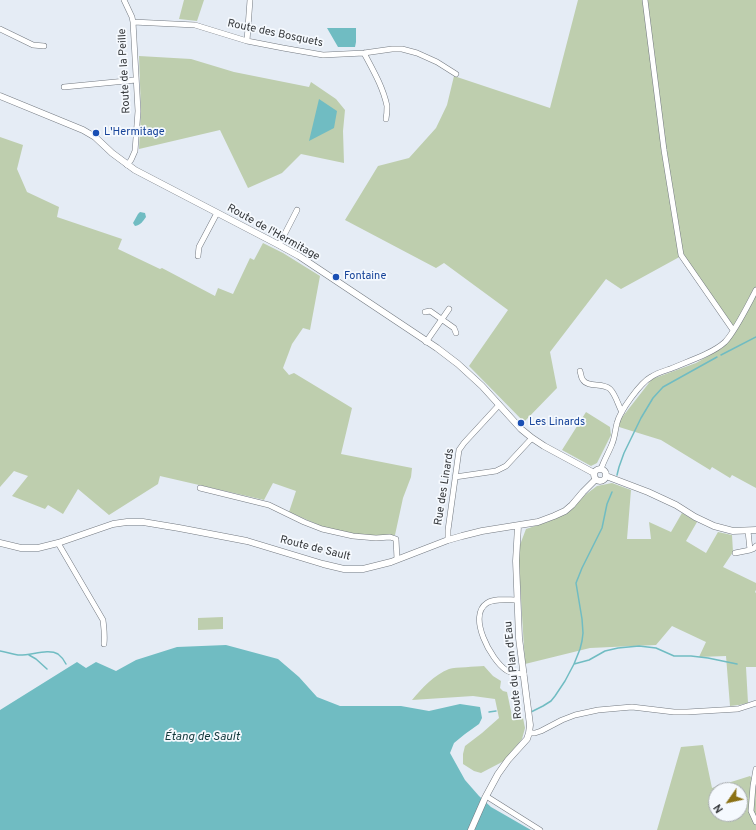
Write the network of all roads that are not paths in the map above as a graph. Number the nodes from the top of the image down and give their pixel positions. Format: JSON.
{"nodes":[{"id":1,"x":124,"y":0,"type":"edge"},
{"id":2,"x":250,"y":0,"type":"edge"},
{"id":3,"x":644,"y":0,"type":"edge"},
{"id":4,"x":133,"y":22,"type":"junction"},
{"id":5,"x":0,"y":29,"type":"edge"},
{"id":6,"x":247,"y":41,"type":"junction"},
{"id":7,"x":44,"y":46,"type":"dead end"},
{"id":8,"x":364,"y":53,"type":"junction"},
{"id":9,"x":456,"y":74,"type":"dead end"},
{"id":10,"x":136,"y":80,"type":"junction"},
{"id":11,"x":64,"y":87,"type":"dead end"},
{"id":12,"x":0,"y":96,"type":"edge"},
{"id":13,"x":386,"y":118,"type":"dead end"},
{"id":14,"x":127,"y":165,"type":"junction"},
{"id":15,"x":297,"y":210,"type":"dead end"},
{"id":16,"x":217,"y":213,"type":"junction"},
{"id":17,"x":279,"y":245,"type":"junction"},
{"id":18,"x":198,"y":256,"type":"dead end"},
{"id":19,"x":756,"y":290,"type":"edge"},
{"id":20,"x":449,"y":309,"type":"dead end"},
{"id":21,"x":425,"y":312,"type":"dead end"},
{"id":22,"x":442,"y":319,"type":"junction"},
{"id":23,"x":733,"y":330,"type":"junction"},
{"id":24,"x":456,"y":333,"type":"dead end"},
{"id":25,"x":426,"y":342,"type":"junction"},
{"id":26,"x":580,"y":371,"type":"dead end"},
{"id":27,"x":499,"y":405,"type":"junction"},
{"id":28,"x":622,"y":412,"type":"junction"},
{"id":29,"x":532,"y":438,"type":"junction"},
{"id":30,"x":601,"y":469,"type":"junction"},
{"id":31,"x":595,"y":476,"type":"junction"},
{"id":32,"x":606,"y":476,"type":"junction"},
{"id":33,"x":456,"y":477,"type":"junction"},
{"id":34,"x":200,"y":488,"type":"dead end"},
{"id":35,"x":518,"y":526,"type":"junction"},
{"id":36,"x":756,"y":530,"type":"edge"},
{"id":37,"x":748,"y":531,"type":"junction"},
{"id":38,"x":448,"y":540,"type":"junction"},
{"id":39,"x":58,"y":542,"type":"junction"},
{"id":40,"x":0,"y":543,"type":"edge"},
{"id":41,"x":756,"y":546,"type":"edge"},
{"id":42,"x":750,"y":550,"type":"junction"},
{"id":43,"x":735,"y":552,"type":"dead end"},
{"id":44,"x":397,"y":559,"type":"junction"},
{"id":45,"x":517,"y":600,"type":"junction"},
{"id":46,"x":104,"y":644,"type":"dead end"},
{"id":47,"x":524,"y":674,"type":"junction"},
{"id":48,"x":756,"y":703,"type":"edge"},
{"id":49,"x":529,"y":733,"type":"junction"},
{"id":50,"x":756,"y":769,"type":"edge"},
{"id":51,"x":486,"y":797,"type":"junction"},
{"id":52,"x":756,"y":822,"type":"edge"},
{"id":53,"x":471,"y":830,"type":"edge"},
{"id":54,"x":540,"y":830,"type":"edge"}],
"edges":[{"from":1,"to":4,"type":"street","name":"Route de la Peille"},
{"from":2,"to":6,"type":"street"},
{"from":3,"to":23,"type":"street"},
{"from":4,"to":6,"type":"street","name":"Route des Bosquets"},
{"from":4,"to":10,"type":"street","name":"Route de la Peille"},
{"from":5,"to":7,"type":"street"},
{"from":6,"to":8,"type":"street","name":"Route des Bosquets"},
{"from":8,"to":9,"type":"street","name":"Route des Bosquets"},
{"from":8,"to":13,"type":"street"},
{"from":10,"to":11,"type":"street"},
{"from":10,"to":14,"type":"street","name":"Route de la Peille"},
{"from":12,"to":14,"type":"street","name":"Route de l'Hermitage"},
{"from":14,"to":16,"type":"street","name":"Route de l'Hermitage"},
{"from":15,"to":17,"type":"street"},
{"from":16,"to":17,"type":"street","name":"Route de l'Hermitage"},
{"from":16,"to":18,"type":"street"},
{"from":17,"to":25,"type":"street","name":"Route de l'Hermitage"},
{"from":19,"to":23,"type":"street"},
{"from":20,"to":22,"type":"street"},
{"from":21,"to":22,"type":"street"},
{"from":22,"to":24,"type":"street"},
{"from":22,"to":25,"type":"street"},
{"from":23,"to":28,"type":"street"},
{"from":25,"to":27,"type":"street","name":"Route de l'Hermitage"},
{"from":26,"to":28,"type":"street"},
{"from":27,"to":29,"type":"street","name":"Route de l'Hermitage"},
{"from":27,"to":33,"type":"street","name":"Rue des Linards"},
{"from":28,"to":30,"type":"street"},
{"from":29,"to":31,"type":"street","name":"Route de l'Hermitage"},
{"from":29,"to":33,"type":"street"},
{"from":30,"to":31,"type":"street"},
{"from":30,"to":32,"type":"street"},
{"from":31,"to":32,"type":"street"},
{"from":31,"to":35,"type":"street","name":"Route de Sault"},
{"from":32,"to":37,"type":"street"},
{"from":33,"to":38,"type":"street","name":"Rue des Linards"},
{"from":34,"to":44,"type":"street"},
{"from":35,"to":38,"type":"street","name":"Route de Sault"},
{"from":35,"to":45,"type":"street","name":"Route du Plan d'Eau"},
{"from":36,"to":37,"type":"street"},
{"from":37,"to":42,"type":"street"},
{"from":38,"to":44,"type":"street","name":"Route de Sault"},
{"from":39,"to":40,"type":"street","name":"Route de Sault"},
{"from":39,"to":44,"type":"street","name":"Route de Sault"},
{"from":39,"to":46,"type":"street"},
{"from":41,"to":42,"type":"street"},
{"from":42,"to":43,"type":"street"},
{"from":45,"to":47,"type":"street","name":"Route du Plan d'Eau"},
{"from":45,"to":47,"type":"street"},
{"from":47,"to":49,"type":"street","name":"Route du Plan d'Eau"},
{"from":48,"to":49,"type":"street"},
{"from":49,"to":51,"type":"street","name":"Route du Plan d'Eau"},
{"from":50,"to":52,"type":"street"},
{"from":51,"to":53,"type":"street","name":"Route du Plan d'Eau"},
{"from":51,"to":54,"type":"street"}]}
